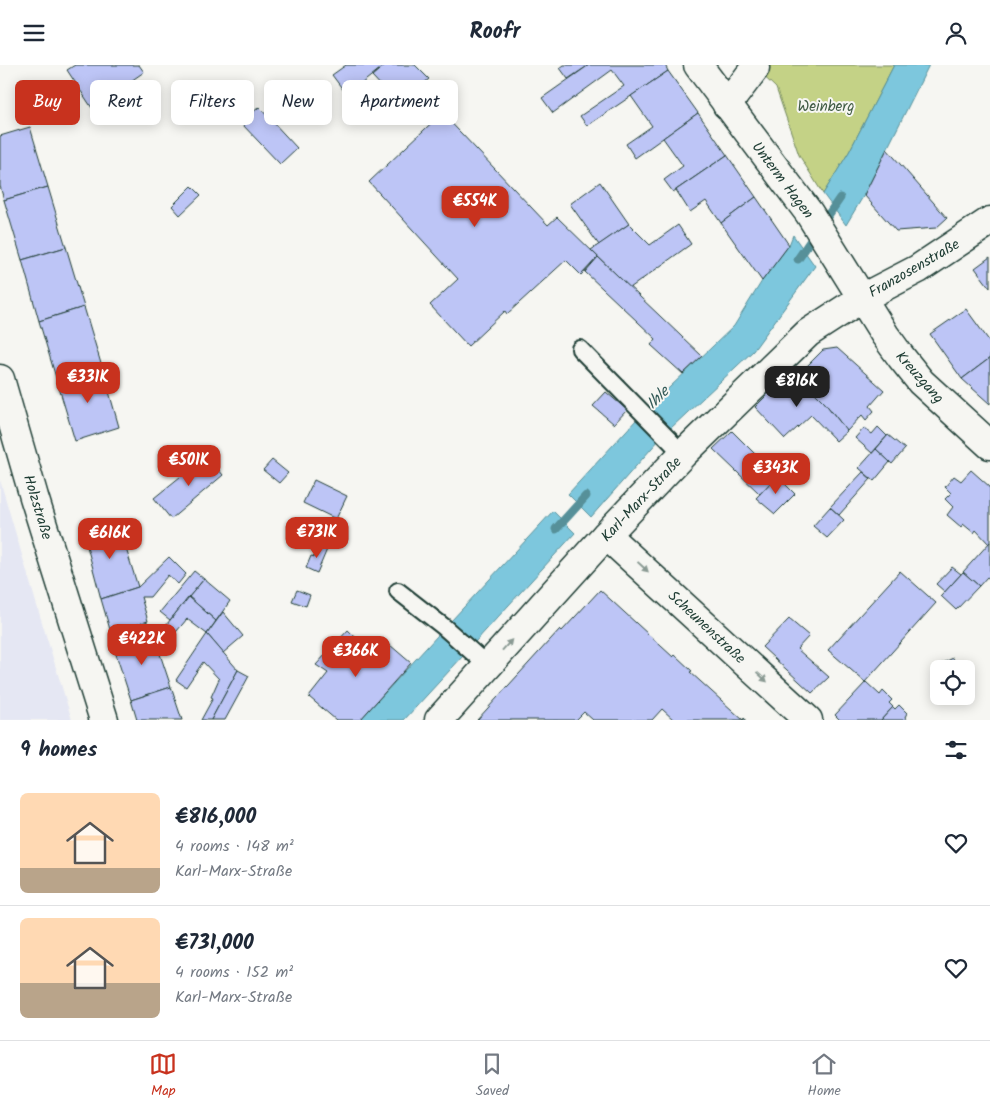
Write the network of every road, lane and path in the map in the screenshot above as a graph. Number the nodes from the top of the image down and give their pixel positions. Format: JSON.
{"nodes":[{"id":1,"x":698,"y":65,"type":"edge"},
{"id":2,"x":757,"y":67,"type":"edge"},
{"id":3,"x":727,"y":105,"type":"junction"},
{"id":4,"x":990,"y":221,"type":"edge"},
{"id":5,"x":862,"y":299,"type":"junction"},
{"id":6,"x":580,"y":349,"type":"dead end"},
{"id":7,"x":0,"y":379,"type":"edge"},
{"id":8,"x":990,"y":445,"type":"edge"},
{"id":9,"x":683,"y":454,"type":"junction"},
{"id":10,"x":606,"y":535,"type":"junction"},
{"id":11,"x":398,"y":591,"type":"dead end"},
{"id":12,"x":479,"y":658,"type":"junction"},
{"id":13,"x":104,"y":720,"type":"edge"},
{"id":14,"x":439,"y":720,"type":"edge"},
{"id":15,"x":808,"y":720,"type":"edge"}],
"edges":[{"from":1,"to":3,"type":"street","name":"Unterm Hagen"},
{"from":2,"to":3,"type":"street"},
{"from":3,"to":5,"type":"street","name":"Unterm Hagen"},
{"from":4,"to":5,"type":"street","name":"Franzosenstraße"},
{"from":5,"to":8,"type":"street","name":"Kreuzgang"},
{"from":5,"to":9,"type":"street","name":"Karl-Marx-Straße"},
{"from":6,"to":9,"type":"lane"},
{"from":7,"to":13,"type":"street","name":"Holzstraße"},
{"from":9,"to":10,"type":"street","name":"Karl-Marx-Straße"},
{"from":12,"to":10,"type":"street","name":"Karl-Marx-Straße","one_way":true},
{"from":10,"to":15,"type":"street","name":"Scheunenstraße","one_way":true},
{"from":11,"to":12,"type":"lane"},
{"from":12,"to":14,"type":"street","name":"Karl-Marx-Straße"}]}
